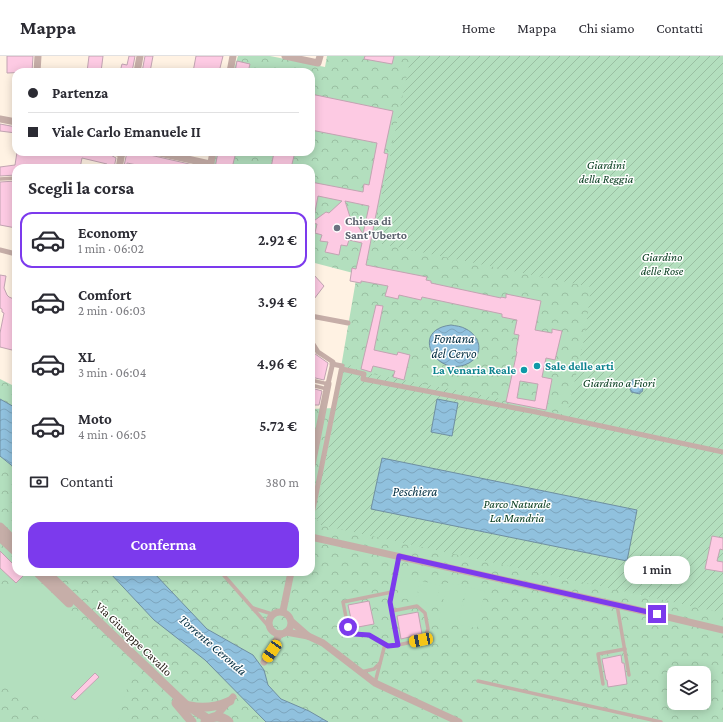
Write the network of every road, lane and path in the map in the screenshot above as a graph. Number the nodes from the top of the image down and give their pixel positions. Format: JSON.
{"nodes":[{"id":1,"x":38,"y":56,"type":"edge"},
{"id":2,"x":140,"y":56,"type":"edge"},
{"id":3,"x":233,"y":56,"type":"edge"},
{"id":4,"x":285,"y":56,"type":"edge"},
{"id":5,"x":319,"y":59,"type":"edge"},
{"id":6,"x":37,"y":68,"type":"edge"},
{"id":7,"x":138,"y":68,"type":"edge"},
{"id":8,"x":231,"y":68,"type":"edge"},
{"id":9,"x":0,"y":119,"type":"edge"},
{"id":10,"x":12,"y":121,"type":"edge"},
{"id":11,"x":171,"y":156,"type":"edge"},
{"id":12,"x":202,"y":164,"type":"edge"},
{"id":13,"x":12,"y":178,"type":"edge"},
{"id":14,"x":0,"y":179,"type":"edge"},
{"id":15,"x":0,"y":250,"type":"edge"},
{"id":16,"x":12,"y":253,"type":"edge"},
{"id":17,"x":315,"y":317,"type":"edge"},
{"id":18,"x":348,"y":323,"type":"dead end"},
{"id":19,"x":315,"y":347,"type":"edge"},
{"id":20,"x":332,"y":363,"type":"junction"},
{"id":21,"x":342,"y":369,"type":"junction"},
{"id":22,"x":315,"y":381,"type":"edge"},
{"id":23,"x":315,"y":386,"type":"edge"},
{"id":24,"x":328,"y":386,"type":"junction"},
{"id":25,"x":315,"y":431,"type":"edge"},
{"id":26,"x":319,"y":431,"type":"junction"},
{"id":27,"x":315,"y":450,"type":"edge"},
{"id":28,"x":723,"y":452,"type":"edge"},
{"id":29,"x":315,"y":500,"type":"edge"},
{"id":30,"x":0,"y":527,"type":"edge"},
{"id":31,"x":0,"y":537,"type":"edge"},
{"id":32,"x":315,"y":538,"type":"edge"},
{"id":33,"x":12,"y":539,"type":"edge"},
{"id":34,"x":12,"y":548,"type":"edge"},
{"id":35,"x":399,"y":556,"type":"junction"},
{"id":36,"x":41,"y":576,"type":"edge"},
{"id":37,"x":50,"y":576,"type":"edge"},
{"id":38,"x":224,"y":576,"type":"edge"},
{"id":39,"x":290,"y":576,"type":"edge"},
{"id":40,"x":392,"y":592,"type":"junction"},
{"id":41,"x":617,"y":605,"type":"junction"},
{"id":42,"x":252,"y":608,"type":"junction"},
{"id":43,"x":283,"y":611,"type":"junction"},
{"id":44,"x":392,"y":611,"type":"junction"},
{"id":45,"x":272,"y":614,"type":"junction"},
{"id":46,"x":292,"y":622,"type":"junction"},
{"id":47,"x":723,"y":630,"type":"edge"},
{"id":48,"x":277,"y":632,"type":"junction"},
{"id":49,"x":308,"y":636,"type":"junction"},
{"id":50,"x":385,"y":644,"type":"junction"},
{"id":51,"x":398,"y":645,"type":"junction"},
{"id":52,"x":625,"y":649,"type":"junction"},
{"id":53,"x":264,"y":662,"type":"dead end"},
{"id":54,"x":380,"y":662,"type":"junction"},
{"id":55,"x":360,"y":672,"type":"junction"},
{"id":56,"x":630,"y":675,"type":"dead end"},
{"id":57,"x":478,"y":681,"type":"dead end"},
{"id":58,"x":375,"y":683,"type":"junction"},
{"id":59,"x":603,"y":684,"type":"dead end"},
{"id":60,"x":231,"y":699,"type":"joint"},
{"id":61,"x":185,"y":704,"type":"junction"},
{"id":62,"x":217,"y":720,"type":"edge"},
{"id":63,"x":192,"y":722,"type":"edge"},
{"id":64,"x":459,"y":722,"type":"edge"},
{"id":65,"x":661,"y":722,"type":"edge"}],
"edges":[{"from":1,"to":6,"type":"street"},
{"from":2,"to":7,"type":"street"},
{"from":3,"to":8,"type":"street"},
{"from":4,"to":5,"type":"street"},
{"from":9,"to":10,"type":"street"},
{"from":11,"to":12,"type":"street"},
{"from":13,"to":14,"type":"lane"},
{"from":15,"to":16,"type":"street"},
{"from":17,"to":18,"type":"street"},
{"from":19,"to":20,"type":"street"},
{"from":20,"to":21,"type":"street"},
{"from":20,"to":24,"type":"street"},
{"from":21,"to":28,"type":"street"},
{"from":21,"to":29,"type":"street"},
{"from":22,"to":24,"type":"lane"},
{"from":23,"to":24,"type":"lane"},
{"from":24,"to":26,"type":"street"},
{"from":25,"to":26,"type":"lane"},
{"from":26,"to":27,"type":"street"},
{"from":30,"to":33,"type":"street"},
{"from":31,"to":34,"type":"street"},
{"from":32,"to":35,"type":"street"},
{"from":35,"to":40,"type":"lane"},
{"from":35,"to":41,"type":"street"},
{"from":36,"to":63,"type":"street","name":"Via Giuseppe Cavallo"},
{"from":37,"to":61,"type":"street","name":"Via Giuseppe Cavallo"},
{"from":38,"to":42,"type":"lane"},
{"from":39,"to":43,"type":"street"},
{"from":40,"to":44,"type":"lane"},
{"from":40,"to":50,"type":"lane"},
{"from":41,"to":47,"type":"street"},
{"from":41,"to":52,"type":"lane"},
{"from":42,"to":45,"type":"lane"},
{"from":42,"to":48,"type":"lane"},
{"from":43,"to":45,"type":"street"},
{"from":43,"to":46,"type":"street"},
{"from":44,"to":51,"type":"lane"},
{"from":44,"to":51,"type":"lane"},
{"from":45,"to":48,"type":"street"},
{"from":46,"to":48,"type":"street"},
{"from":46,"to":49,"type":"street"},
{"from":48,"to":49,"type":"street"},
{"from":48,"to":53,"type":"street"},
{"from":49,"to":55,"type":"street"},
{"from":50,"to":51,"type":"lane"},
{"from":50,"to":54,"type":"lane"},
{"from":52,"to":56,"type":"lane"},
{"from":52,"to":59,"type":"lane"},
{"from":54,"to":55,"type":"lane"},
{"from":54,"to":58,"type":"lane"},
{"from":55,"to":58,"type":"street"},
{"from":57,"to":65,"type":"lane"},
{"from":58,"to":64,"type":"street"},
{"from":60,"to":61,"type":"street"},
{"from":60,"to":62,"type":"street"},
{"from":61,"to":62,"type":"street","name":"Via Giuseppe Cavallo"}]}
